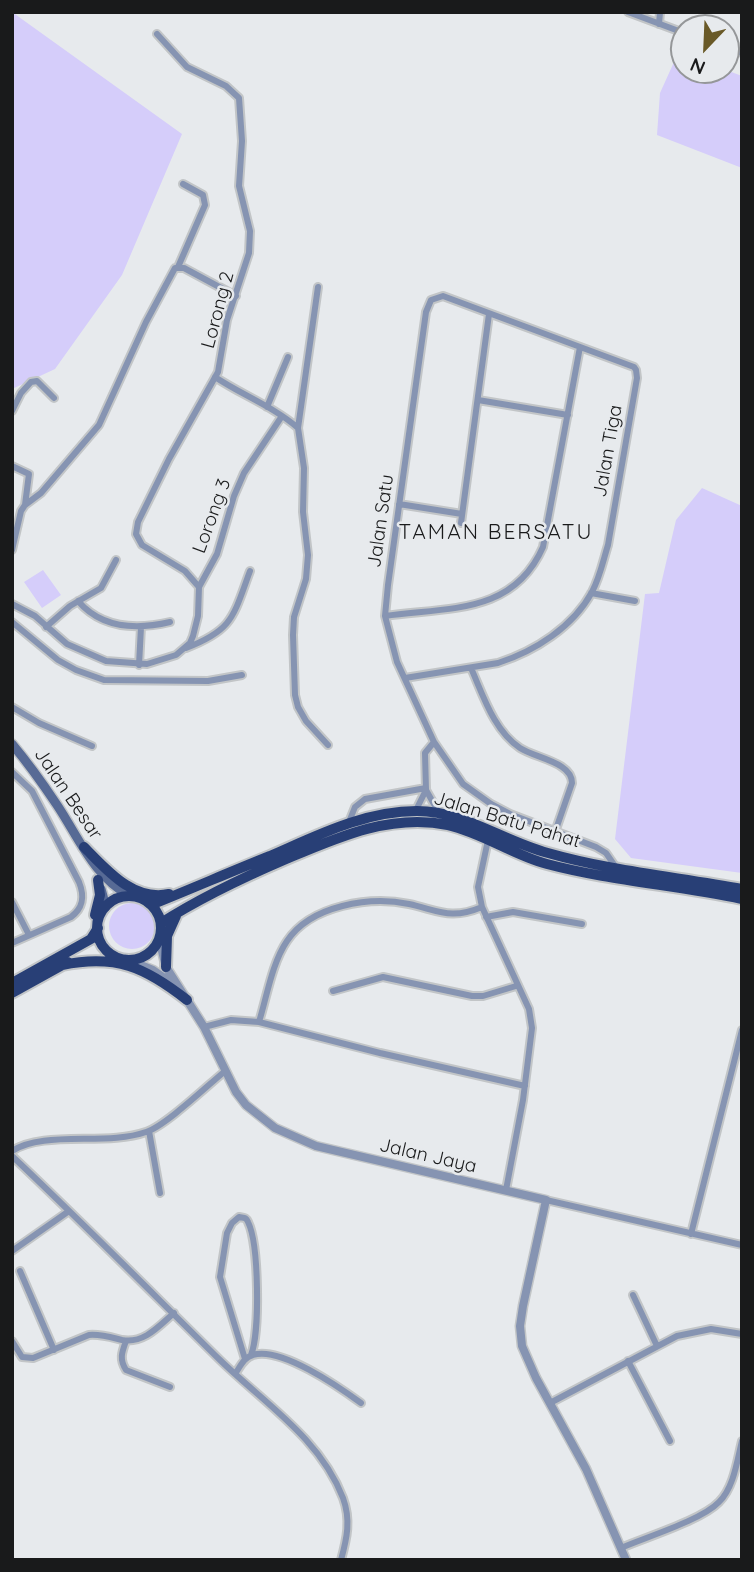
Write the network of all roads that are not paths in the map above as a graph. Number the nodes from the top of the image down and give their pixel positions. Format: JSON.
{"nodes":[{"id":1,"x":628,"y":12,"type":"edge"},
{"id":2,"x":660,"y":12,"type":"edge"},
{"id":3,"x":659,"y":24,"type":"junction"},
{"id":4,"x":670,"y":28,"type":"edge"},
{"id":5,"x":157,"y":34,"type":"dead end"},
{"id":6,"x":183,"y":184,"type":"dead end"},
{"id":7,"x":178,"y":267,"type":"junction"},
{"id":8,"x":318,"y":286,"type":"dead end"},
{"id":9,"x":236,"y":296,"type":"junction"},
{"id":10,"x":489,"y":314,"type":"junction"},
{"id":11,"x":580,"y":347,"type":"junction"},
{"id":12,"x":288,"y":356,"type":"dead end"},
{"id":13,"x":215,"y":377,"type":"junction"},
{"id":14,"x":54,"y":398,"type":"dead end"},
{"id":15,"x":478,"y":400,"type":"junction"},
{"id":16,"x":267,"y":407,"type":"junction"},
{"id":17,"x":12,"y":411,"type":"edge"},
{"id":18,"x":568,"y":415,"type":"junction"},
{"id":19,"x":282,"y":416,"type":"junction"},
{"id":20,"x":299,"y":428,"type":"junction"},
{"id":21,"x":12,"y":466,"type":"edge"},
{"id":22,"x":399,"y":504,"type":"junction"},
{"id":23,"x":24,"y":505,"type":"junction"},
{"id":24,"x":462,"y":514,"type":"junction"},
{"id":25,"x":461,"y":523,"type":"dead end"},
{"id":26,"x":12,"y":550,"type":"edge"},
{"id":27,"x":116,"y":560,"type":"dead end"},
{"id":28,"x":250,"y":571,"type":"dead end"},
{"id":29,"x":198,"y":587,"type":"junction"},
{"id":30,"x":591,"y":593,"type":"junction"},
{"id":31,"x":78,"y":601,"type":"junction"},
{"id":32,"x":635,"y":601,"type":"dead end"},
{"id":33,"x":12,"y":604,"type":"edge"},
{"id":34,"x":386,"y":616,"type":"junction"},
{"id":35,"x":12,"y":622,"type":"edge"},
{"id":36,"x":170,"y":622,"type":"dead end"},
{"id":37,"x":46,"y":627,"type":"junction"},
{"id":38,"x":141,"y":628,"type":"junction"},
{"id":39,"x":183,"y":649,"type":"junction"},
{"id":40,"x":139,"y":665,"type":"junction"},
{"id":41,"x":471,"y":668,"type":"junction"},
{"id":42,"x":242,"y":675,"type":"dead end"},
{"id":43,"x":405,"y":678,"type":"junction"},
{"id":44,"x":12,"y":707,"type":"edge"},
{"id":45,"x":434,"y":742,"type":"junction"},
{"id":46,"x":12,"y":744,"type":"edge"},
{"id":47,"x":328,"y":745,"type":"dead end"},
{"id":48,"x":92,"y":746,"type":"dead end"},
{"id":49,"x":12,"y":772,"type":"edge"},
{"id":50,"x":426,"y":789,"type":"junction"},
{"id":51,"x":416,"y":811,"type":"junction"},
{"id":52,"x":439,"y":813,"type":"junction"},
{"id":53,"x":349,"y":822,"type":"junction"},
{"id":54,"x":555,"y":832,"type":"junction"},
{"id":55,"x":488,"y":840,"type":"junction"},
{"id":56,"x":84,"y":847,"type":"junction"},
{"id":57,"x":93,"y":864,"type":"junction"},
{"id":58,"x":617,"y":869,"type":"junction"},
{"id":59,"x":98,"y":880,"type":"junction"},
{"id":60,"x":191,"y":889,"type":"junction"},
{"id":61,"x":742,"y":889,"type":"edge"},
{"id":62,"x":131,"y":896,"type":"junction"},
{"id":63,"x":742,"y":899,"type":"edge"},
{"id":64,"x":12,"y":902,"type":"edge"},
{"id":65,"x":151,"y":905,"type":"junction"},
{"id":66,"x":189,"y":905,"type":"junction"},
{"id":67,"x":106,"y":907,"type":"junction"},
{"id":68,"x":482,"y":907,"type":"junction"},
{"id":69,"x":486,"y":917,"type":"junction"},
{"id":70,"x":161,"y":923,"type":"junction"},
{"id":71,"x":582,"y":924,"type":"dead end"},
{"id":72,"x":98,"y":929,"type":"junction"},
{"id":73,"x":29,"y":935,"type":"junction"},
{"id":74,"x":159,"y":939,"type":"junction"},
{"id":75,"x":13,"y":941,"type":"edge"},
{"id":76,"x":80,"y":945,"type":"junction"},
{"id":77,"x":121,"y":958,"type":"junction"},
{"id":78,"x":62,"y":965,"type":"junction"},
{"id":79,"x":166,"y":967,"type":"junction"},
{"id":80,"x":12,"y":982,"type":"edge"},
{"id":81,"x":516,"y":986,"type":"junction"},
{"id":82,"x":333,"y":990,"type":"dead end"},
{"id":83,"x":12,"y":993,"type":"edge"},
{"id":84,"x":183,"y":995,"type":"junction"},
{"id":85,"x":259,"y":1021,"type":"junction"},
{"id":86,"x":204,"y":1027,"type":"junction"},
{"id":87,"x":742,"y":1030,"type":"edge"},
{"id":88,"x":224,"y":1072,"type":"junction"},
{"id":89,"x":525,"y":1086,"type":"junction"},
{"id":90,"x":149,"y":1131,"type":"junction"},
{"id":91,"x":12,"y":1153,"type":"edge"},
{"id":92,"x":506,"y":1190,"type":"junction"},
{"id":93,"x":160,"y":1193,"type":"dead end"},
{"id":94,"x":546,"y":1200,"type":"junction"},
{"id":95,"x":69,"y":1211,"type":"junction"},
{"id":96,"x":691,"y":1234,"type":"junction"},
{"id":97,"x":742,"y":1245,"type":"edge"},
{"id":98,"x":12,"y":1251,"type":"edge"},
{"id":99,"x":20,"y":1271,"type":"dead end"},
{"id":100,"x":633,"y":1295,"type":"dead end"},
{"id":101,"x":174,"y":1313,"type":"junction"},
{"id":102,"x":742,"y":1334,"type":"edge"},
{"id":103,"x":12,"y":1341,"type":"edge"},
{"id":104,"x":126,"y":1341,"type":"junction"},
{"id":105,"x":657,"y":1346,"type":"junction"},
{"id":106,"x":54,"y":1350,"type":"junction"},
{"id":107,"x":248,"y":1357,"type":"junction"},
{"id":108,"x":628,"y":1361,"type":"junction"},
{"id":109,"x":235,"y":1374,"type":"junction"},
{"id":110,"x":170,"y":1387,"type":"dead end"},
{"id":111,"x":361,"y":1403,"type":"dead end"},
{"id":112,"x":550,"y":1403,"type":"junction"},
{"id":113,"x":670,"y":1441,"type":"dead end"},
{"id":114,"x":742,"y":1441,"type":"edge"},
{"id":115,"x":621,"y":1548,"type":"junction"},
{"id":116,"x":341,"y":1560,"type":"edge"},
{"id":117,"x":626,"y":1560,"type":"edge"}],
"edges":[{"from":1,"to":3,"type":"street"},
{"from":2,"to":3,"type":"street"},
{"from":3,"to":4,"type":"street"},
{"from":5,"to":9,"type":"street","name":"Lorong 2"},
{"from":6,"to":7,"type":"street"},
{"from":7,"to":9,"type":"street"},
{"from":7,"to":23,"type":"street"},
{"from":8,"to":20,"type":"street"},
{"from":9,"to":13,"type":"street","name":"Lorong 2"},
{"from":10,"to":11,"type":"street","name":"Jalan Satu"},
{"from":10,"to":15,"type":"street"},
{"from":10,"to":22,"type":"street","name":"Jalan Satu"},
{"from":11,"to":18,"type":"street"},
{"from":11,"to":30,"type":"street","name":"Jalan Tiga"},
{"from":12,"to":16,"type":"street"},
{"from":13,"to":16,"type":"street"},
{"from":13,"to":29,"type":"street","name":"Lorong 2"},
{"from":14,"to":17,"type":"street"},
{"from":15,"to":18,"type":"street"},
{"from":15,"to":24,"type":"street"},
{"from":16,"to":19,"type":"street"},
{"from":18,"to":34,"type":"street"},
{"from":19,"to":20,"type":"street"},
{"from":19,"to":29,"type":"street","name":"Lorong 3"},
{"from":20,"to":47,"type":"street"},
{"from":21,"to":23,"type":"street"},
{"from":22,"to":24,"type":"street"},
{"from":22,"to":34,"type":"street","name":"Jalan Satu"},
{"from":23,"to":26,"type":"street"},
{"from":24,"to":25,"type":"street"},
{"from":27,"to":31,"type":"street"},
{"from":28,"to":39,"type":"street"},
{"from":29,"to":39,"type":"street","name":"Lorong 3"},
{"from":30,"to":32,"type":"street"},
{"from":30,"to":41,"type":"street","name":"Jalan Tiga"},
{"from":31,"to":37,"type":"street"},
{"from":31,"to":38,"type":"street"},
{"from":33,"to":37,"type":"street"},
{"from":34,"to":43,"type":"street","name":"Jalan Satu"},
{"from":35,"to":42,"type":"street"},
{"from":36,"to":38,"type":"street"},
{"from":37,"to":40,"type":"street"},
{"from":38,"to":40,"type":"street"},
{"from":39,"to":40,"type":"street"},
{"from":41,"to":43,"type":"street","name":"Jalan Tiga"},
{"from":41,"to":54,"type":"street"},
{"from":43,"to":45,"type":"street","name":"Jalan Satu"},
{"from":44,"to":48,"type":"street"},
{"from":45,"to":50,"type":"street"},
{"from":45,"to":54,"type":"street","name":"Jalan Satu"},
{"from":46,"to":56,"type":"main road","name":"Jalan Besar"},
{"from":49,"to":73,"type":"street"},
{"from":50,"to":51,"type":"street"},
{"from":50,"to":52,"type":"street"},
{"from":50,"to":53,"type":"street"},
{"from":51,"to":52,"type":"highway","name":"Jalan Batu Pahat"},
{"from":51,"to":53,"type":"highway","name":"Jalan Batu Pahat"},
{"from":52,"to":58,"type":"highway","name":"Jalan Batu Pahat"},
{"from":53,"to":60,"type":"highway","name":"Jalan Batu Pahat"},
{"from":54,"to":58,"type":"street","name":"Jalan Satu"},
{"from":55,"to":63,"type":"highway","name":"Jalan Batu Pahat"},
{"from":55,"to":66,"type":"highway","name":"Jalan Batu Pahat"},
{"from":55,"to":68,"type":"street"},
{"from":56,"to":57,"type":"main road","name":"Jalan Besar"},
{"from":56,"to":60,"type":"highway"},
{"from":57,"to":59,"type":"main road","name":"Jalan Besar"},
{"from":57,"to":62,"type":"main road","name":"Jalan Besar"},
{"from":58,"to":61,"type":"highway","name":"Jalan Batu Pahat"},
{"from":59,"to":67,"type":"main road","name":"Jalan Besar"},
{"from":59,"to":76,"type":"highway"},
{"from":60,"to":65,"type":"highway","name":"Jalan Batu Pahat"},
{"from":62,"to":65,"type":"highway"},
{"from":62,"to":67,"type":"highway"},
{"from":64,"to":73,"type":"street"},
{"from":65,"to":70,"type":"highway"},
{"from":66,"to":70,"type":"highway","name":"Jalan Batu Pahat"},
{"from":66,"to":79,"type":"highway"},
{"from":67,"to":72,"type":"highway"},
{"from":68,"to":69,"type":"street"},
{"from":68,"to":85,"type":"street"},
{"from":69,"to":71,"type":"street"},
{"from":69,"to":81,"type":"street"},
{"from":70,"to":74,"type":"highway"},
{"from":72,"to":76,"type":"highway"},
{"from":72,"to":77,"type":"highway"},
{"from":73,"to":75,"type":"street"},
{"from":74,"to":77,"type":"highway"},
{"from":74,"to":79,"type":"street","name":"Jalan Jaya"},
{"from":76,"to":80,"type":"highway"},
{"from":77,"to":78,"type":"highway"},
{"from":77,"to":84,"type":"street","name":"Jalan Jaya"},
{"from":78,"to":83,"type":"highway"},
{"from":78,"to":84,"type":"highway"},
{"from":79,"to":84,"type":"street","name":"Jalan Jaya"},
{"from":81,"to":82,"type":"street"},
{"from":81,"to":89,"type":"street"},
{"from":84,"to":86,"type":"street","name":"Jalan Jaya"},
{"from":85,"to":86,"type":"street"},
{"from":85,"to":89,"type":"street"},
{"from":86,"to":88,"type":"street","name":"Jalan Jaya"},
{"from":87,"to":96,"type":"street"},
{"from":88,"to":90,"type":"street"},
{"from":88,"to":92,"type":"street","name":"Jalan Jaya"},
{"from":89,"to":92,"type":"street"},
{"from":90,"to":91,"type":"street"},
{"from":90,"to":93,"type":"street"},
{"from":91,"to":95,"type":"street"},
{"from":92,"to":94,"type":"street","name":"Jalan Jaya"},
{"from":94,"to":96,"type":"street","name":"Jalan Jaya"},
{"from":94,"to":112,"type":"street"},
{"from":95,"to":98,"type":"street"},
{"from":95,"to":101,"type":"street"},
{"from":96,"to":97,"type":"street","name":"Jalan Jaya"},
{"from":99,"to":106,"type":"street"},
{"from":100,"to":105,"type":"street"},
{"from":101,"to":104,"type":"street"},
{"from":101,"to":109,"type":"street"},
{"from":102,"to":105,"type":"street"},
{"from":103,"to":106,"type":"street"},
{"from":104,"to":106,"type":"street"},
{"from":104,"to":110,"type":"street"},
{"from":105,"to":108,"type":"street"},
{"from":107,"to":107,"type":"street"},
{"from":107,"to":109,"type":"street"},
{"from":107,"to":111,"type":"street"},
{"from":108,"to":112,"type":"street"},
{"from":108,"to":113,"type":"street"},
{"from":109,"to":116,"type":"street"},
{"from":112,"to":115,"type":"street"},
{"from":114,"to":115,"type":"street"},
{"from":115,"to":117,"type":"street"}]}
